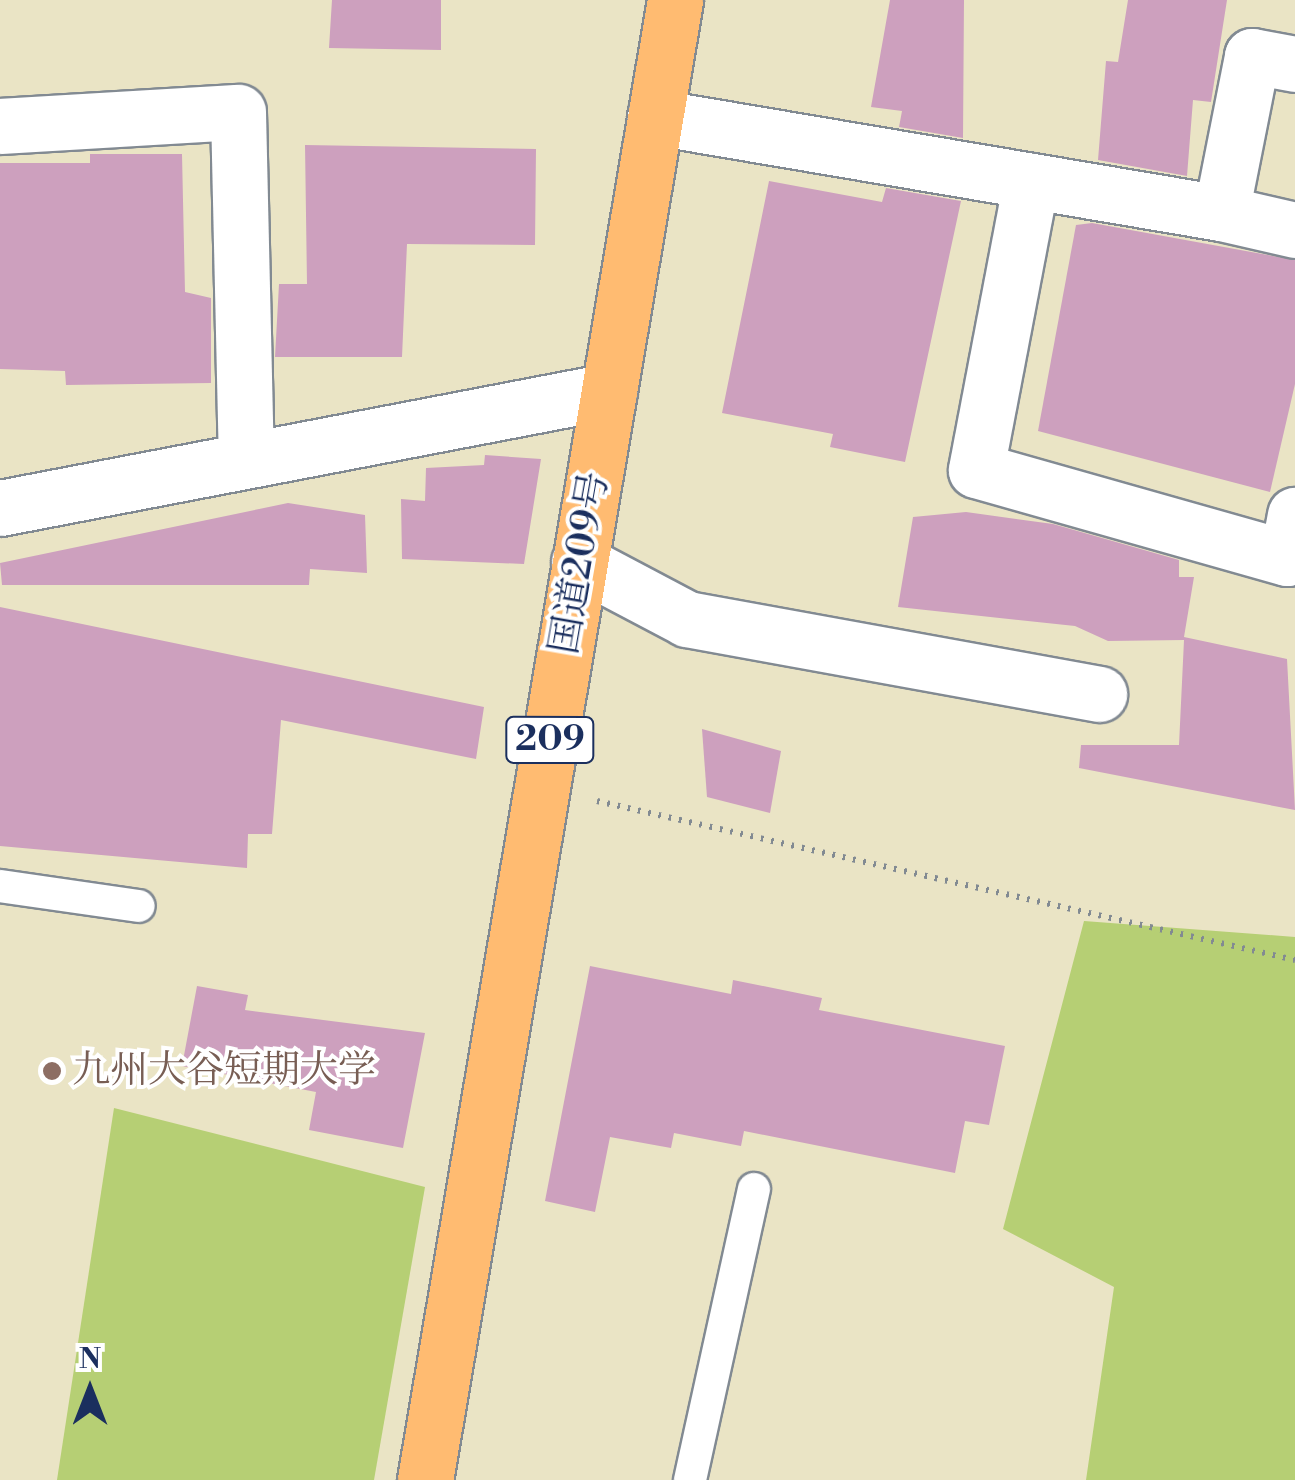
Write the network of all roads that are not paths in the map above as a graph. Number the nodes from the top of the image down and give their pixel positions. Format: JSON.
{"nodes":[{"id":1,"x":675,"y":0,"type":"edge"},
{"id":2,"x":1295,"y":64,"type":"edge"},
{"id":3,"x":655,"y":117,"type":"junction"},
{"id":4,"x":0,"y":126,"type":"edge"},
{"id":5,"x":1031,"y":181,"type":"junction"},
{"id":6,"x":1222,"y":213,"type":"junction"},
{"id":7,"x":1295,"y":230,"type":"edge"},
{"id":8,"x":609,"y":391,"type":"junction"},
{"id":9,"x":246,"y":460,"type":"junction"},
{"id":10,"x":0,"y":508,"type":"edge"},
{"id":11,"x":1295,"y":515,"type":"edge"},
{"id":12,"x":580,"y":562,"type":"junction"},
{"id":13,"x":1100,"y":694,"type":"dead end"},
{"id":14,"x":0,"y":886,"type":"edge"},
{"id":15,"x":140,"y":906,"type":"dead end"},
{"id":16,"x":754,"y":1189,"type":"dead end"},
{"id":17,"x":424,"y":1480,"type":"edge"},
{"id":18,"x":690,"y":1480,"type":"edge"}],
"edges":[{"from":1,"to":3,"type":"highway","name":"国道209号","number":"209"},
{"from":2,"to":6,"type":"street"},
{"from":3,"to":5,"type":"street"},
{"from":3,"to":8,"type":"highway","name":"国道209号","number":"209"},
{"from":4,"to":9,"type":"street"},
{"from":5,"to":6,"type":"street"},
{"from":5,"to":11,"type":"street"},
{"from":6,"to":7,"type":"street"},
{"from":8,"to":9,"type":"street"},
{"from":8,"to":12,"type":"highway","name":"国道209号","number":"209"},
{"from":9,"to":10,"type":"street"},
{"from":12,"to":13,"type":"street"},
{"from":12,"to":17,"type":"highway","name":"国道209号","number":"209"},
{"from":14,"to":15,"type":"lane"},
{"from":16,"to":18,"type":"lane"}]}
